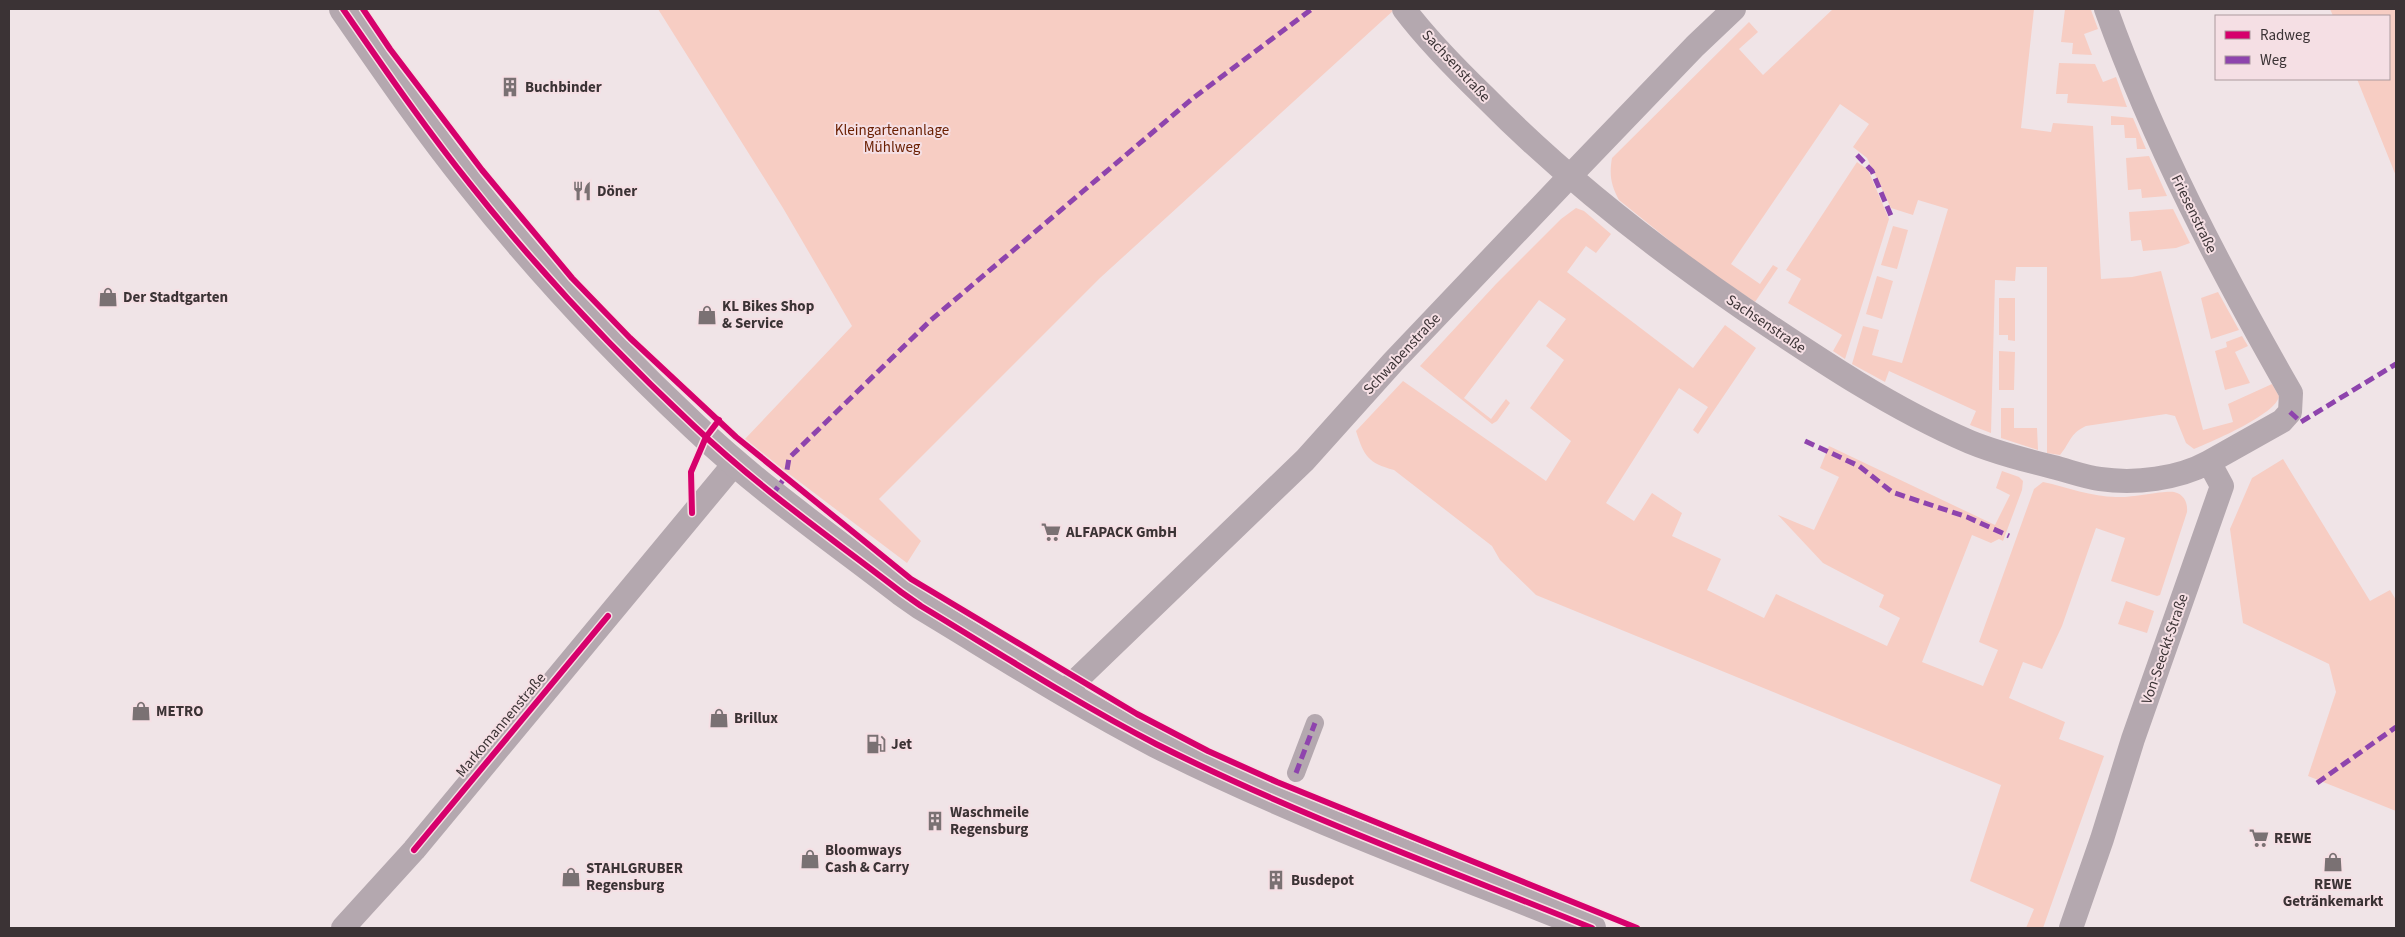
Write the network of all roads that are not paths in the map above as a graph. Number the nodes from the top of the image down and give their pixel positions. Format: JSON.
{"nodes":[{"id":1,"x":343,"y":9,"type":"edge"},
{"id":2,"x":1404,"y":9,"type":"edge"},
{"id":3,"x":1734,"y":9,"type":"edge"},
{"id":4,"x":2106,"y":9,"type":"edge"},
{"id":5,"x":1569,"y":177,"type":"junction"},
{"id":6,"x":2209,"y":462,"type":"junction"},
{"id":7,"x":735,"y":463,"type":"junction"},
{"id":8,"x":1064,"y":692,"type":"junction"},
{"id":9,"x":1315,"y":723,"type":"dead end"},
{"id":10,"x":1296,"y":773,"type":"dead end"},
{"id":11,"x":343,"y":928,"type":"edge"},
{"id":12,"x":1592,"y":928,"type":"edge"},
{"id":13,"x":2071,"y":928,"type":"edge"}],
"edges":[{"from":1,"to":7,"type":"street"},
{"from":2,"to":5,"type":"street","name":"Sachsenstraße"},
{"from":3,"to":5,"type":"street","name":"Schwabenstraße"},
{"from":4,"to":6,"type":"street","name":"Friesenstraße"},
{"from":5,"to":6,"type":"street","name":"Sachsenstraße"},
{"from":5,"to":8,"type":"street","name":"Schwabenstraße"},
{"from":6,"to":13,"type":"street","name":"Von-Seeckt-Straße"},
{"from":7,"to":8,"type":"street"},
{"from":7,"to":11,"type":"street","name":"Markomannenstraße"},
{"from":8,"to":12,"type":"street"},
{"from":9,"to":10,"type":"street"}]}
